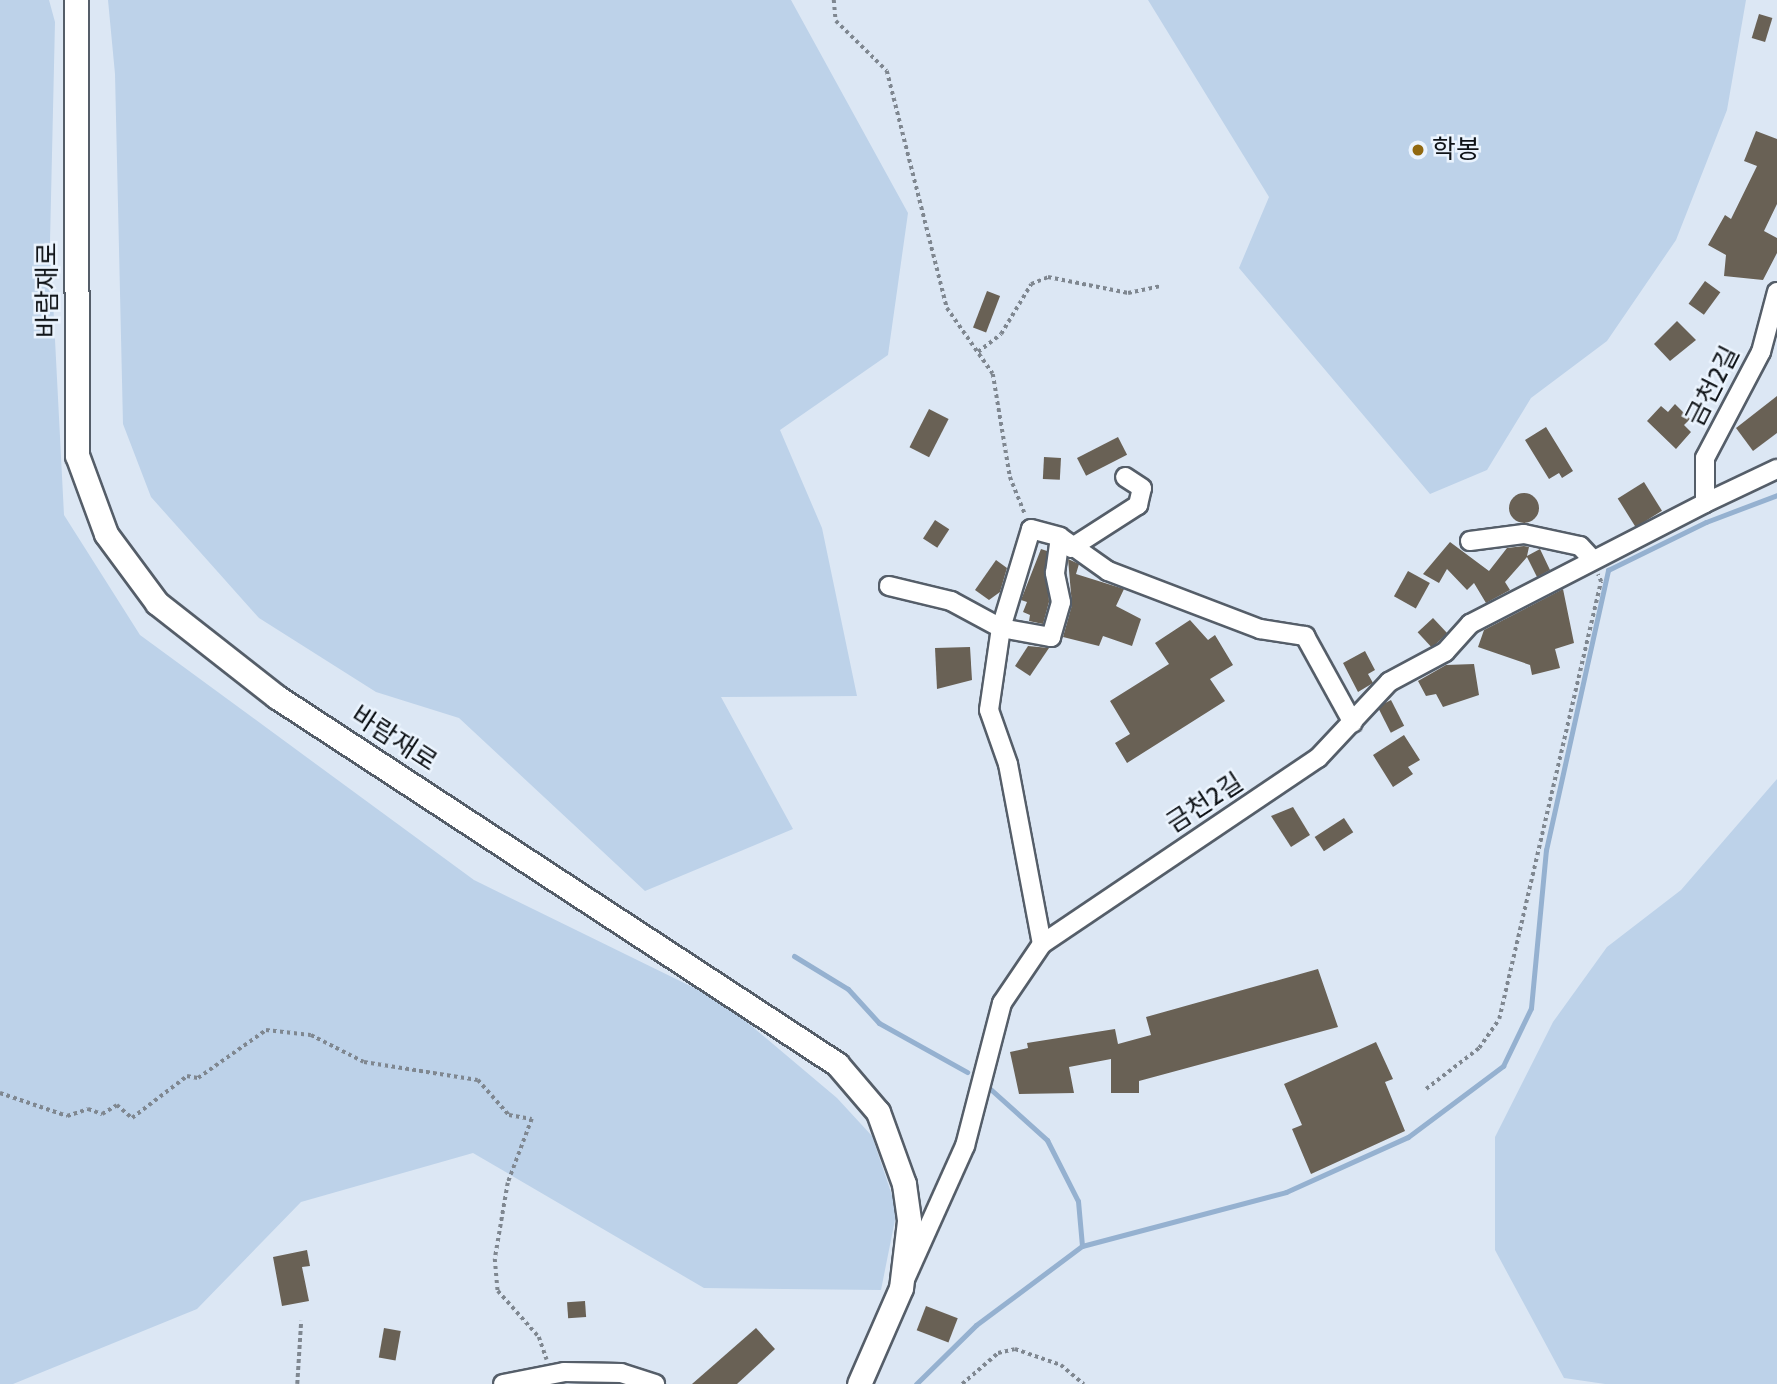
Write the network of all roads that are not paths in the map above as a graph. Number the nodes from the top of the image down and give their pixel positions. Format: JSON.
{"nodes":[{"id":1,"x":76,"y":0,"type":"edge"},
{"id":2,"x":1777,"y":292,"type":"edge"},
{"id":3,"x":1777,"y":469,"type":"edge"},
{"id":4,"x":1125,"y":477,"type":"dead end"},
{"id":5,"x":1705,"y":503,"type":"junction"},
{"id":6,"x":1470,"y":541,"type":"dead end"},
{"id":7,"x":1066,"y":542,"type":"junction"},
{"id":8,"x":1591,"y":558,"type":"junction"},
{"id":9,"x":889,"y":586,"type":"dead end"},
{"id":10,"x":1001,"y":628,"type":"junction"},
{"id":11,"x":1353,"y":723,"type":"junction"},
{"id":12,"x":1042,"y":944,"type":"junction"},
{"id":13,"x":901,"y":1288,"type":"junction"},
{"id":14,"x":858,"y":1383,"type":"edge"},
{"id":15,"x":503,"y":1384,"type":"edge"},
{"id":16,"x":655,"y":1384,"type":"edge"}],
"edges":[{"from":1,"to":13,"type":"street","name":"바람재로"},
{"from":2,"to":5,"type":"street","name":"금천2길"},
{"from":3,"to":5,"type":"street","name":"금천2길"},
{"from":4,"to":7,"type":"street"},
{"from":5,"to":8,"type":"street","name":"금천2길"},
{"from":6,"to":8,"type":"street"},
{"from":7,"to":10,"type":"street"},
{"from":7,"to":10,"type":"street"},
{"from":7,"to":11,"type":"street"},
{"from":8,"to":11,"type":"street","name":"금천2길"},
{"from":9,"to":10,"type":"street"},
{"from":10,"to":12,"type":"street"},
{"from":11,"to":12,"type":"street","name":"금천2길"},
{"from":12,"to":13,"type":"street","name":"금천2길"},
{"from":13,"to":14,"type":"street","name":"바람재로"},
{"from":15,"to":16,"type":"street"}]}
